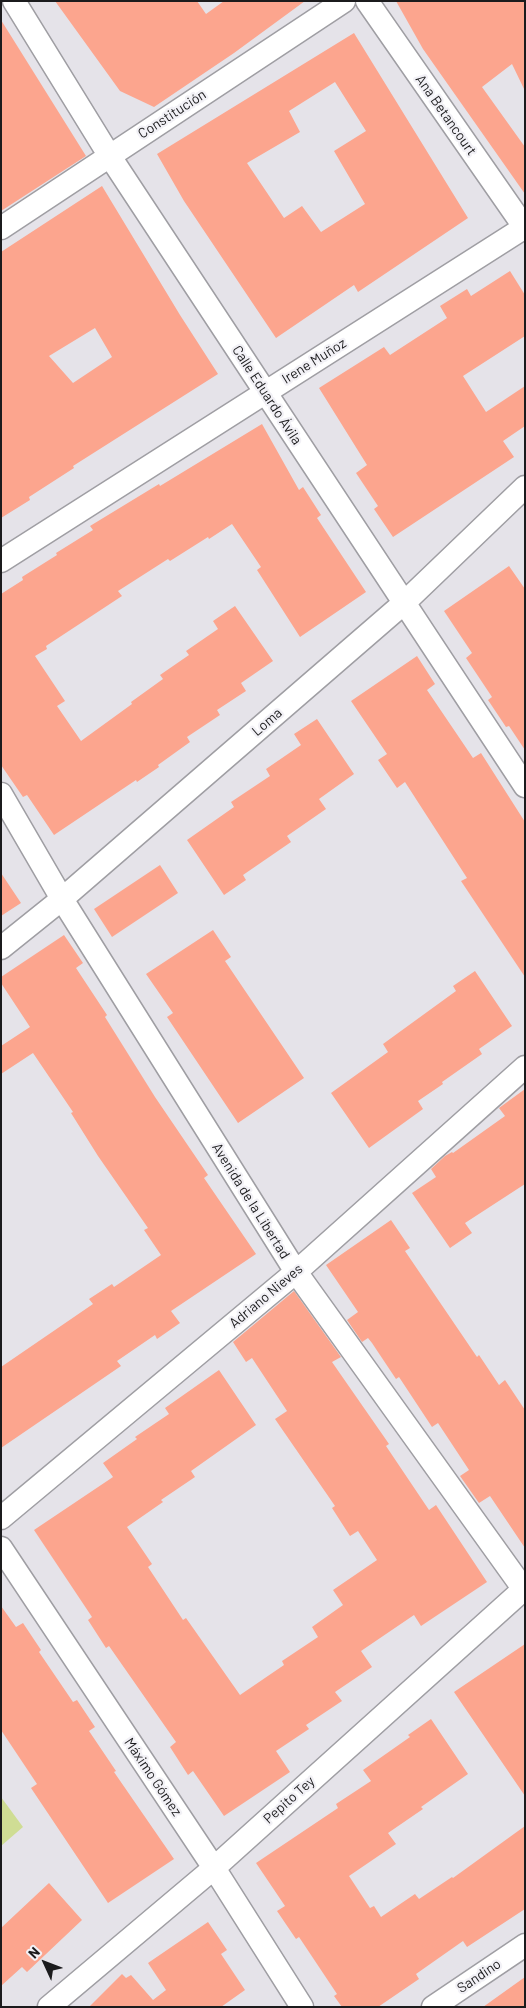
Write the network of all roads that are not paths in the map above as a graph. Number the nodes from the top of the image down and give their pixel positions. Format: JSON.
{"nodes":[{"id":1,"x":14,"y":1,"type":"edge"},
{"id":2,"x":344,"y":1,"type":"edge"},
{"id":3,"x":367,"y":1,"type":"edge"},
{"id":4,"x":109,"y":156,"type":"junction"},
{"id":5,"x":525,"y":227,"type":"edge"},
{"id":6,"x":1,"y":228,"type":"edge"},
{"id":7,"x":265,"y":392,"type":"junction"},
{"id":8,"x":525,"y":487,"type":"edge"},
{"id":9,"x":1,"y":560,"type":"edge"},
{"id":10,"x":404,"y":603,"type":"junction"},
{"id":11,"x":525,"y":786,"type":"edge"},
{"id":12,"x":1,"y":794,"type":"edge"},
{"id":13,"x":62,"y":899,"type":"junction"},
{"id":14,"x":1,"y":948,"type":"edge"},
{"id":15,"x":525,"y":1067,"type":"edge"},
{"id":16,"x":296,"y":1272,"type":"junction"},
{"id":17,"x":1,"y":1518,"type":"edge"},
{"id":18,"x":1,"y":1548,"type":"edge"},
{"id":19,"x":524,"y":1589,"type":"edge"},
{"id":20,"x":214,"y":1868,"type":"junction"},
{"id":21,"x":525,"y":1945,"type":"edge"},
{"id":22,"x":49,"y":2007,"type":"edge"},
{"id":23,"x":302,"y":2007,"type":"edge"},
{"id":24,"x":433,"y":2007,"type":"edge"}],
"edges":[{"from":1,"to":4,"type":"street","name":"Calle Eduardo Ávila"},
{"from":2,"to":4,"type":"street","name":"Constitución"},
{"from":3,"to":5,"type":"street","name":"Ana Betancourt"},
{"from":4,"to":6,"type":"street","name":"Constitución"},
{"from":4,"to":7,"type":"street","name":"Calle Eduardo Ávila"},
{"from":5,"to":7,"type":"street","name":"Irene Muñoz"},
{"from":7,"to":9,"type":"street","name":"Irene Muñoz"},
{"from":7,"to":10,"type":"street","name":"Calle Eduardo Ávila"},
{"from":8,"to":10,"type":"street","name":"Loma"},
{"from":10,"to":11,"type":"street","name":"Calle Eduardo Ávila"},
{"from":10,"to":13,"type":"street","name":"Loma"},
{"from":12,"to":13,"type":"street","name":"Avenida de la Libertad"},
{"from":13,"to":14,"type":"street","name":"Loma"},
{"from":13,"to":16,"type":"street","name":"Avenida de la Libertad"},
{"from":15,"to":16,"type":"street","name":"Adriano Nieves"},
{"from":16,"to":17,"type":"street","name":"Adriano Nieves"},
{"from":16,"to":19,"type":"street","name":"Avenida de la Libertad"},
{"from":18,"to":20,"type":"street","name":"Máximo Gómez"},
{"from":19,"to":20,"type":"street","name":"Pepito Tey"},
{"from":20,"to":22,"type":"street","name":"Pepito Tey"},
{"from":20,"to":23,"type":"street","name":"Máximo Gómez"},
{"from":21,"to":24,"type":"street","name":"Sandino"}]}
